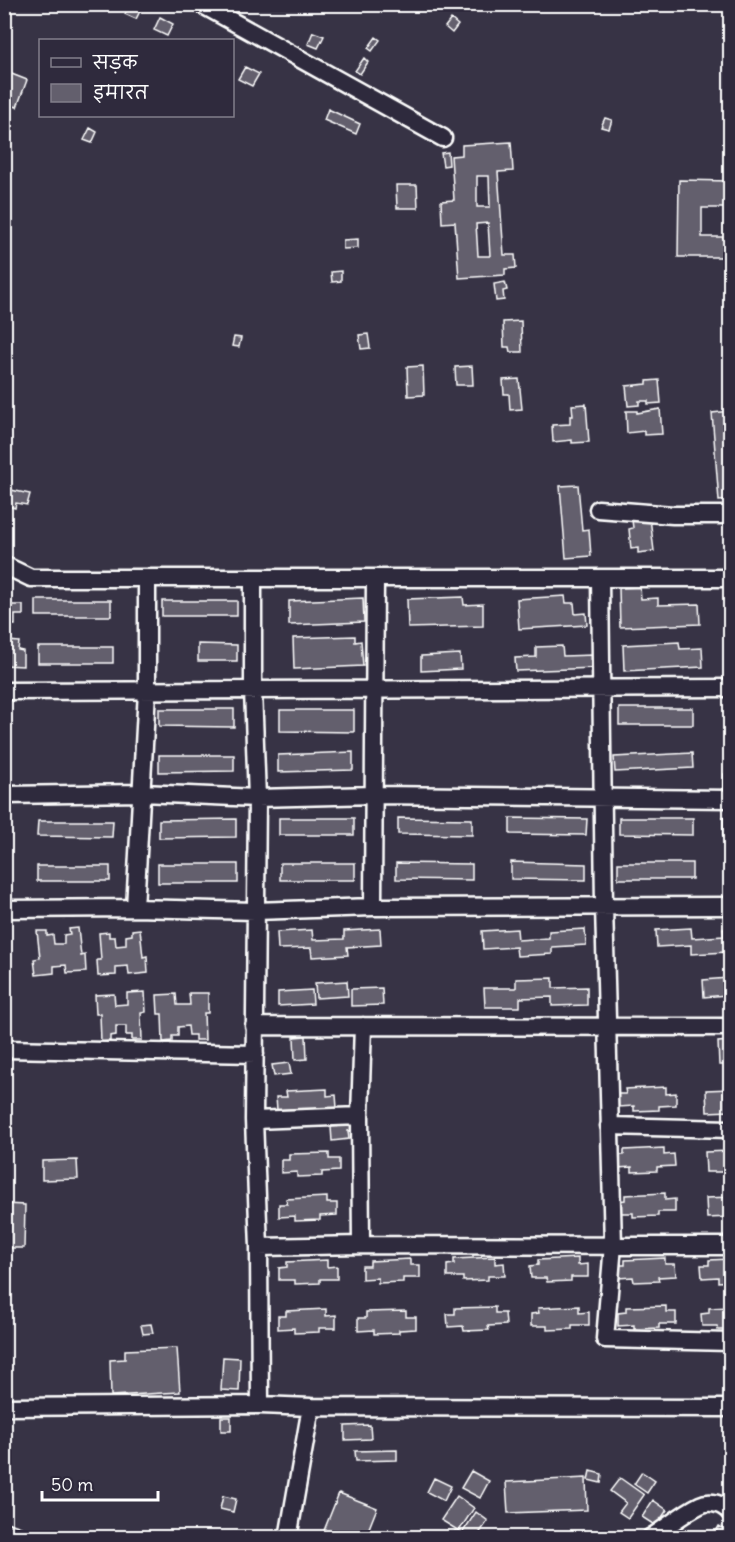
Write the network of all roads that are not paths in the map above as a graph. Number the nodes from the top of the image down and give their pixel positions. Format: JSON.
{"nodes":[{"id":1,"x":201,"y":4,"type":"edge"},
{"id":2,"x":443,"y":138,"type":"dead end"},
{"id":3,"x":598,"y":509,"type":"dead end"},
{"id":4,"x":730,"y":516,"type":"edge"},
{"id":5,"x":4,"y":566,"type":"edge"},
{"id":6,"x":147,"y":578,"type":"junction"},
{"id":7,"x":253,"y":578,"type":"junction"},
{"id":8,"x":375,"y":578,"type":"junction"},
{"id":9,"x":600,"y":578,"type":"junction"},
{"id":10,"x":730,"y":578,"type":"edge"},
{"id":11,"x":600,"y":688,"type":"junction"},
{"id":12,"x":730,"y":688,"type":"edge"},
{"id":13,"x":373,"y":689,"type":"junction"},
{"id":14,"x":253,"y":690,"type":"junction"},
{"id":15,"x":4,"y":691,"type":"edge"},
{"id":16,"x":147,"y":691,"type":"junction"},
{"id":17,"x":141,"y":793,"type":"junction"},
{"id":18,"x":4,"y":795,"type":"edge"},
{"id":19,"x":374,"y":795,"type":"junction"},
{"id":20,"x":257,"y":798,"type":"junction"},
{"id":21,"x":602,"y":798,"type":"junction"},
{"id":22,"x":730,"y":799,"type":"edge"},
{"id":23,"x":604,"y":906,"type":"junction"},
{"id":24,"x":730,"y":906,"type":"edge"},
{"id":25,"x":373,"y":907,"type":"junction"},
{"id":26,"x":135,"y":908,"type":"junction"},
{"id":27,"x":4,"y":909,"type":"edge"},
{"id":28,"x":255,"y":911,"type":"junction"},
{"id":29,"x":254,"y":1026,"type":"junction"},
{"id":30,"x":363,"y":1026,"type":"junction"},
{"id":31,"x":606,"y":1027,"type":"junction"},
{"id":32,"x":730,"y":1027,"type":"edge"},
{"id":33,"x":4,"y":1049,"type":"edge"},
{"id":34,"x":255,"y":1054,"type":"junction"},
{"id":35,"x":360,"y":1116,"type":"junction"},
{"id":36,"x":255,"y":1120,"type":"junction"},
{"id":37,"x":609,"y":1126,"type":"junction"},
{"id":38,"x":730,"y":1130,"type":"edge"},
{"id":39,"x":361,"y":1245,"type":"junction"},
{"id":40,"x":613,"y":1245,"type":"junction"},
{"id":41,"x":730,"y":1246,"type":"edge"},
{"id":42,"x":259,"y":1247,"type":"junction"},
{"id":43,"x":730,"y":1342,"type":"edge"},
{"id":44,"x":260,"y":1405,"type":"junction"},
{"id":45,"x":4,"y":1407,"type":"edge"},
{"id":46,"x":311,"y":1407,"type":"junction"},
{"id":47,"x":730,"y":1408,"type":"edge"},
{"id":48,"x":730,"y":1513,"type":"edge"},
{"id":49,"x":288,"y":1538,"type":"edge"},
{"id":50,"x":650,"y":1538,"type":"edge"}],
"edges":[{"from":1,"to":2,"type":"street"},
{"from":3,"to":4,"type":"street"},
{"from":5,"to":6,"type":"street"},
{"from":6,"to":7,"type":"street"},
{"from":6,"to":16,"type":"street"},
{"from":7,"to":8,"type":"street"},
{"from":7,"to":14,"type":"street"},
{"from":8,"to":9,"type":"street"},
{"from":8,"to":13,"type":"street"},
{"from":9,"to":10,"type":"street"},
{"from":9,"to":11,"type":"street"},
{"from":11,"to":12,"type":"street"},
{"from":11,"to":13,"type":"street"},
{"from":11,"to":21,"type":"street"},
{"from":13,"to":14,"type":"street"},
{"from":13,"to":19,"type":"street"},
{"from":14,"to":16,"type":"street"},
{"from":14,"to":20,"type":"street"},
{"from":15,"to":16,"type":"street"},
{"from":16,"to":17,"type":"street"},
{"from":17,"to":18,"type":"street"},
{"from":17,"to":20,"type":"street"},
{"from":17,"to":26,"type":"street"},
{"from":19,"to":20,"type":"street"},
{"from":19,"to":21,"type":"street"},
{"from":19,"to":25,"type":"street"},
{"from":20,"to":28,"type":"street"},
{"from":21,"to":22,"type":"street"},
{"from":21,"to":23,"type":"street"},
{"from":23,"to":24,"type":"street"},
{"from":23,"to":25,"type":"street"},
{"from":23,"to":31,"type":"street"},
{"from":25,"to":28,"type":"street"},
{"from":26,"to":27,"type":"street"},
{"from":26,"to":28,"type":"street"},
{"from":28,"to":29,"type":"street"},
{"from":29,"to":30,"type":"street"},
{"from":29,"to":34,"type":"street"},
{"from":30,"to":31,"type":"street"},
{"from":30,"to":35,"type":"street"},
{"from":31,"to":32,"type":"street"},
{"from":31,"to":37,"type":"street"},
{"from":33,"to":34,"type":"street"},
{"from":34,"to":36,"type":"street"},
{"from":35,"to":36,"type":"street"},
{"from":35,"to":39,"type":"street"},
{"from":36,"to":42,"type":"street"},
{"from":37,"to":38,"type":"street"},
{"from":37,"to":40,"type":"street"},
{"from":39,"to":40,"type":"street"},
{"from":39,"to":42,"type":"street"},
{"from":40,"to":41,"type":"street"},
{"from":40,"to":43,"type":"street"},
{"from":42,"to":44,"type":"street"},
{"from":44,"to":45,"type":"street"},
{"from":44,"to":46,"type":"street"},
{"from":46,"to":47,"type":"street"},
{"from":46,"to":49,"type":"street"},
{"from":48,"to":50,"type":"street"}]}
